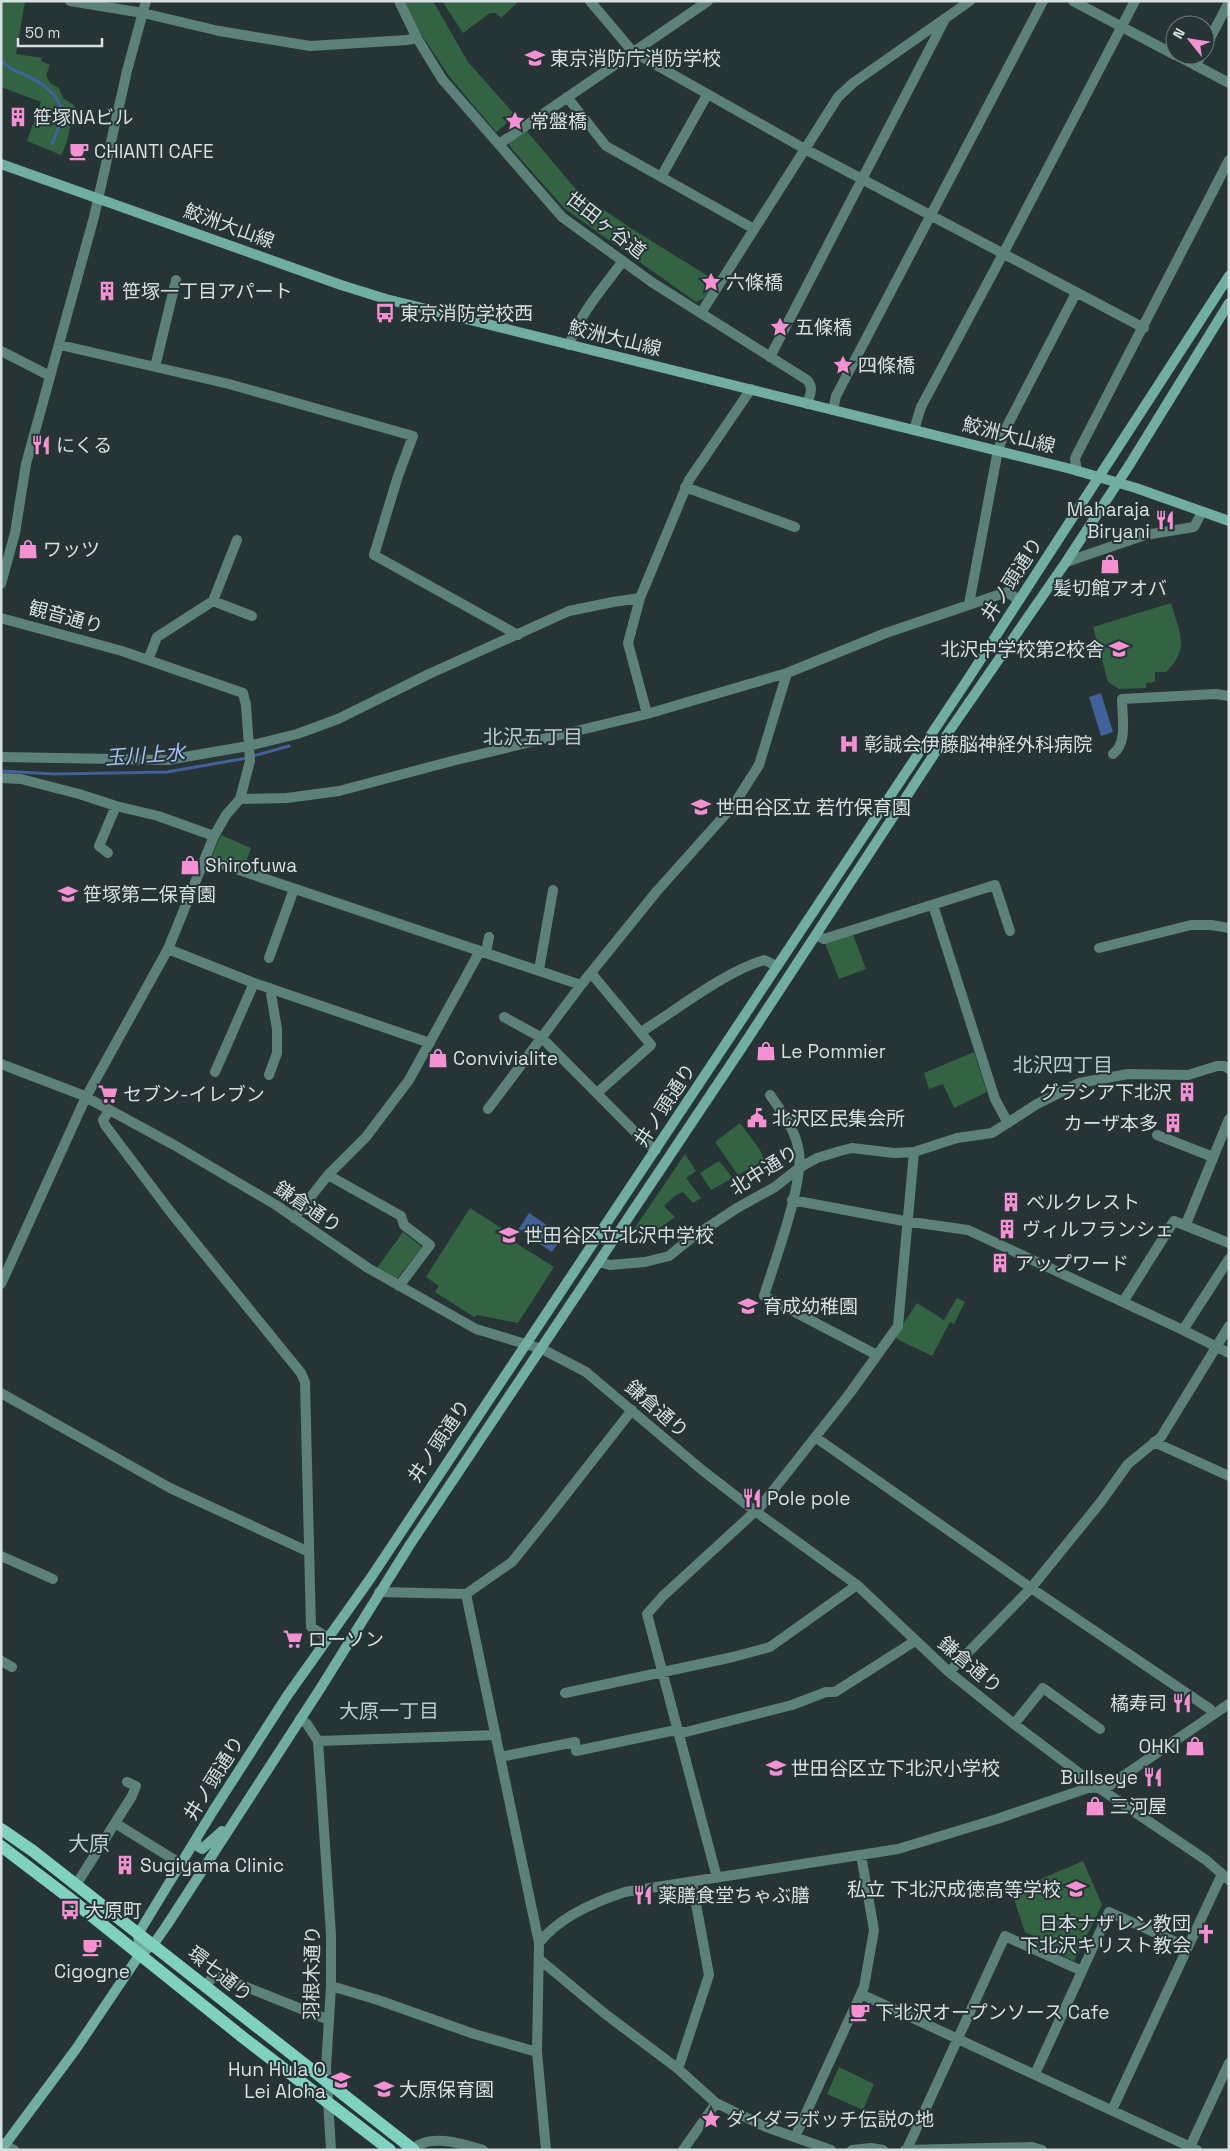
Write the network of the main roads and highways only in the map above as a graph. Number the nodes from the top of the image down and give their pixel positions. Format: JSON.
{"nodes":[{"id":1,"x":1,"y":164,"type":"edge"},
{"id":2,"x":1229,"y":276,"type":"edge"},
{"id":3,"x":1229,"y":303,"type":"edge"},
{"id":4,"x":1099,"y":477,"type":"junction"},
{"id":5,"x":1117,"y":483,"type":"junction"},
{"id":6,"x":1229,"y":522,"type":"edge"},
{"id":7,"x":237,"y":1816,"type":"junction"},
{"id":8,"x":1,"y":1829,"type":"edge"},
{"id":9,"x":196,"y":1839,"type":"junction"},
{"id":10,"x":1,"y":1846,"type":"edge"},
{"id":11,"x":138,"y":1934,"type":"junction"},
{"id":12,"x":153,"y":1945,"type":"junction"},
{"id":13,"x":140,"y":1954,"type":"junction"},
{"id":14,"x":5,"y":2147,"type":"edge"},
{"id":15,"x":414,"y":2149,"type":"edge"},
{"id":16,"x":390,"y":2150,"type":"edge"}],
"edges":[{"from":1,"to":4,"type":"main road","name":"鮫洲大山線"},
{"from":2,"to":4,"type":"main road","name":"井ノ頭通り"},
{"from":3,"to":5,"type":"main road","name":"井ノ頭通り"},
{"from":4,"to":5,"type":"main road","name":"鮫洲大山線"},
{"from":4,"to":9,"type":"main road","name":"井ノ頭通り"},
{"from":5,"to":6,"type":"main road","name":"鮫洲大山線"},
{"from":5,"to":7,"type":"main road","name":"井ノ頭通り"},
{"from":7,"to":9,"type":"main road"},
{"from":7,"to":12,"type":"main road","name":"井ノ頭通り"},
{"from":8,"to":11,"type":"main road","name":"環七通り"},
{"from":9,"to":11,"type":"main road","name":"井ノ頭通り"},
{"from":10,"to":13,"type":"main road","name":"環七通り"},
{"from":11,"to":12,"type":"main road","name":"環七通り"},
{"from":11,"to":13,"type":"main road"},
{"from":12,"to":13,"type":"main road","name":"井ノ頭通り"},
{"from":12,"to":15,"type":"main road","name":"環七通り"},
{"from":13,"to":14,"type":"main road","name":"井ノ頭通り"},
{"from":13,"to":16,"type":"main road","name":"環七通り"}]}
